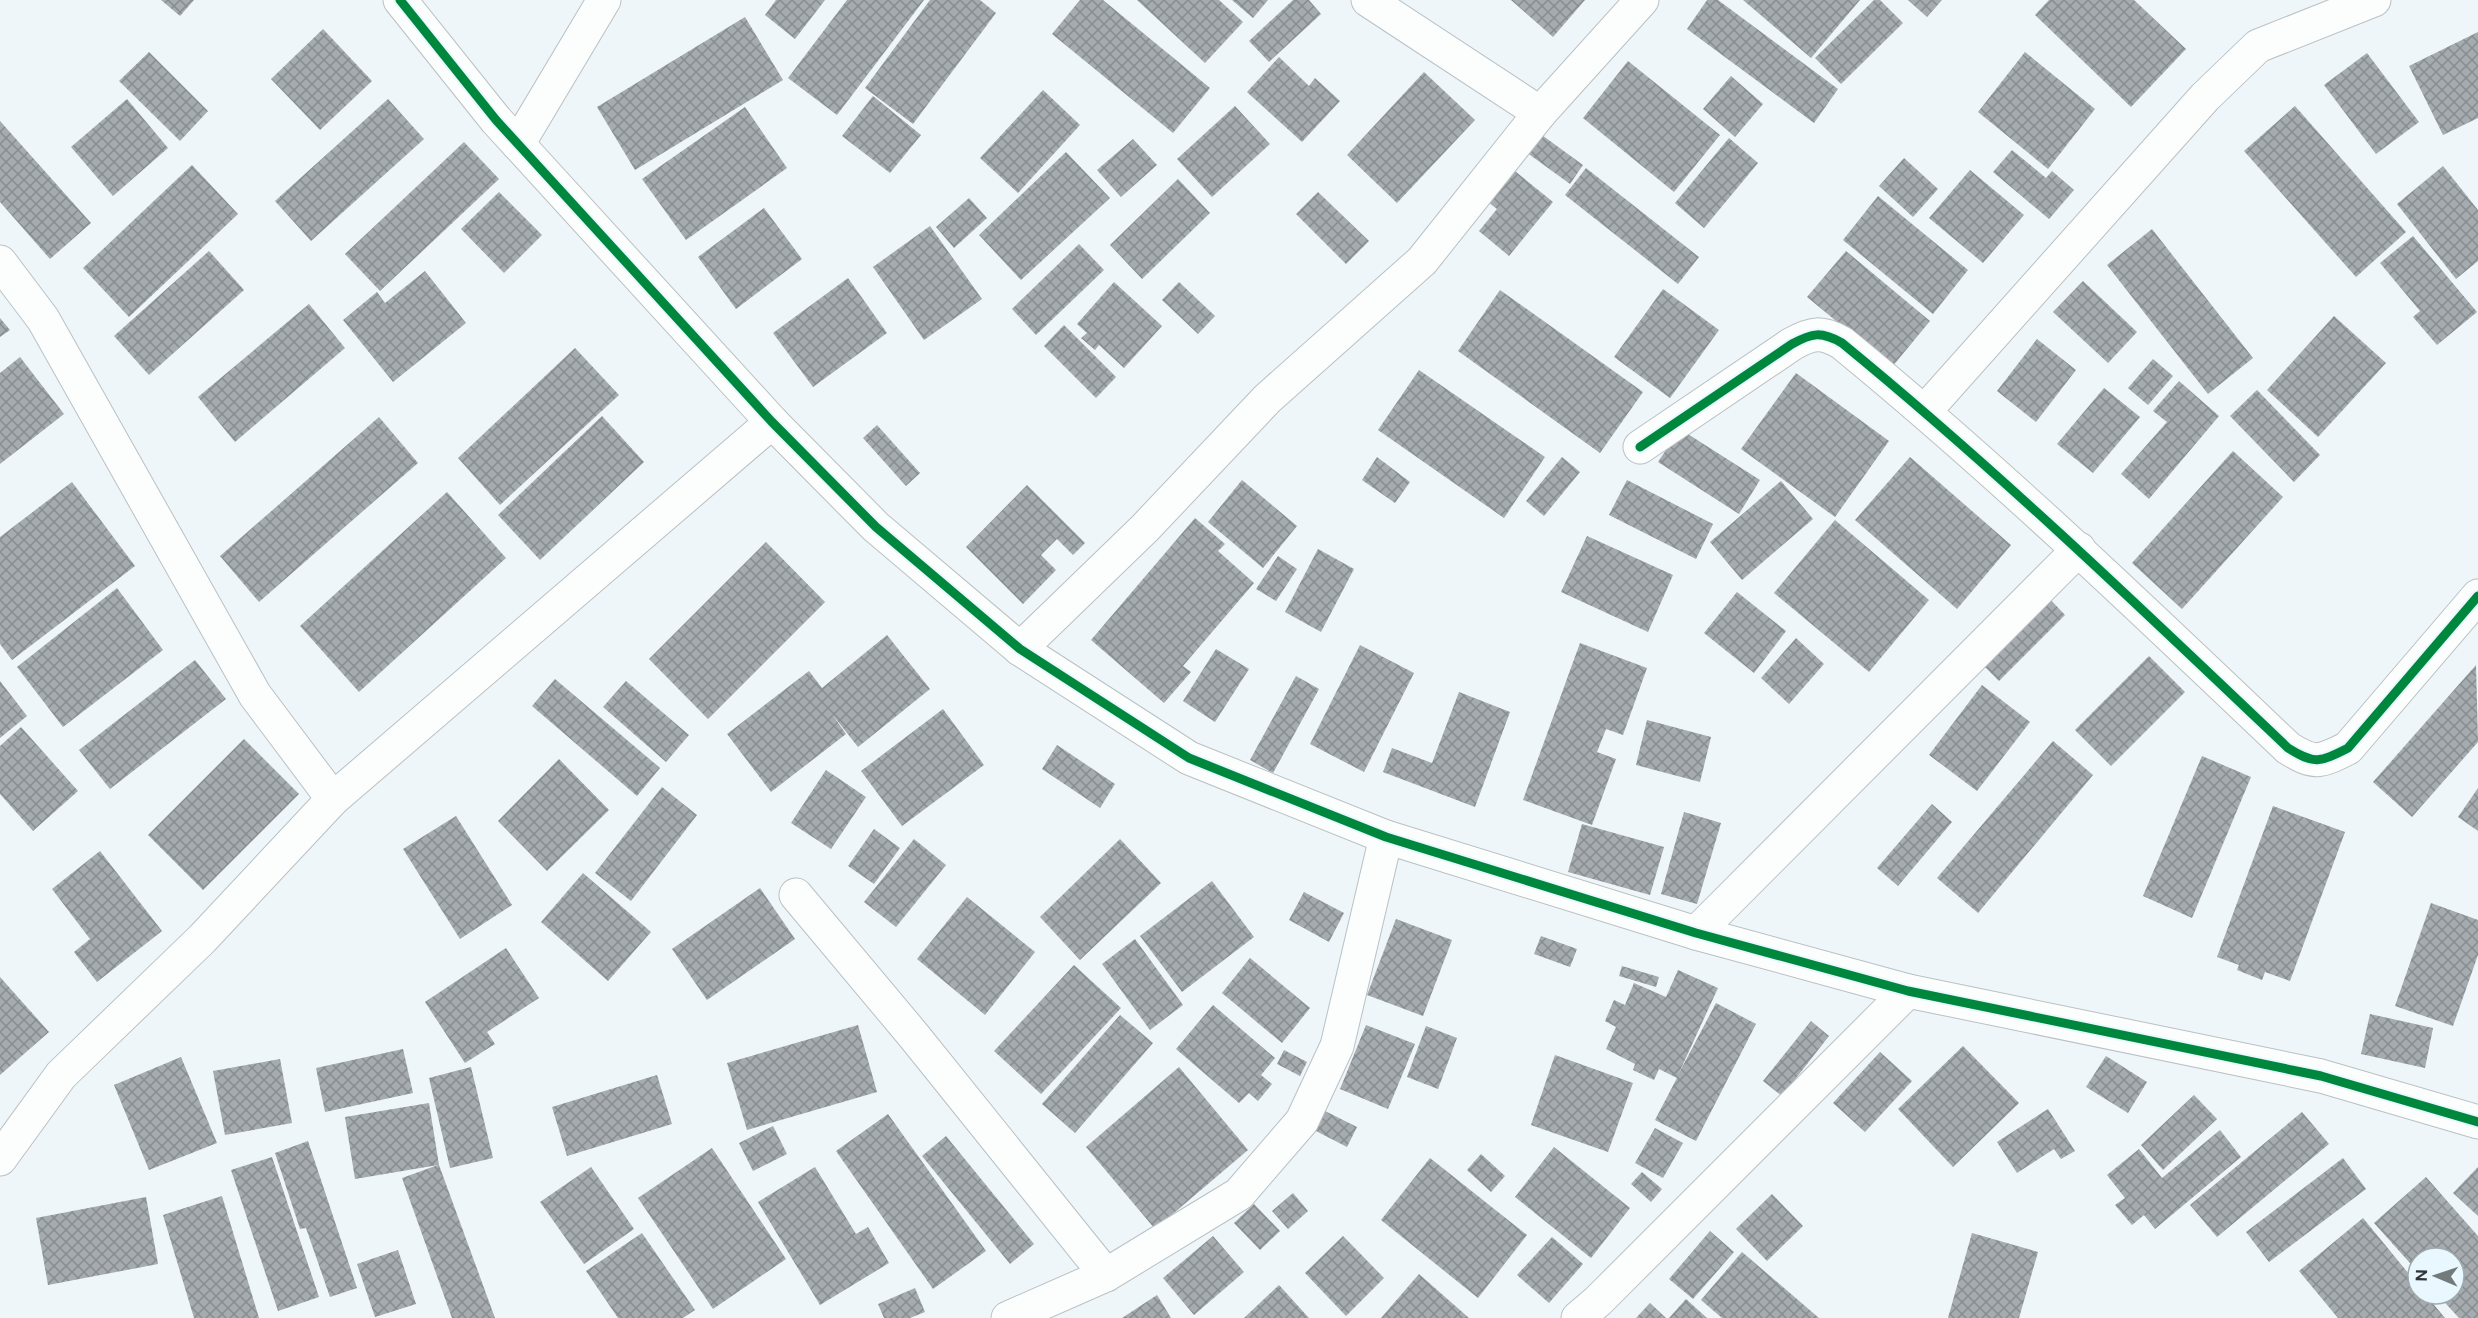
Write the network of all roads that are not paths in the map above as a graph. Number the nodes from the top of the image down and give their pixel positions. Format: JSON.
{"nodes":[{"id":1,"x":400,"y":0,"type":"edge"},
{"id":2,"x":604,"y":0,"type":"edge"},
{"id":3,"x":1368,"y":0,"type":"edge"},
{"id":4,"x":1642,"y":0,"type":"edge"},
{"id":5,"x":2374,"y":0,"type":"edge"},
{"id":6,"x":1540,"y":113,"type":"junction"},
{"id":7,"x":518,"y":144,"type":"junction"},
{"id":8,"x":0,"y":262,"type":"edge"},
{"id":9,"x":1925,"y":411,"type":"junction"},
{"id":10,"x":772,"y":422,"type":"junction"},
{"id":11,"x":1640,"y":447,"type":"dead end"},
{"id":12,"x":2079,"y":549,"type":"junction"},
{"id":13,"x":2478,"y":596,"type":"edge"},
{"id":14,"x":1020,"y":649,"type":"junction"},
{"id":15,"x":333,"y":800,"type":"junction"},
{"id":16,"x":1386,"y":837,"type":"junction"},
{"id":17,"x":796,"y":895,"type":"dead end"},
{"id":18,"x":1696,"y":933,"type":"junction"},
{"id":19,"x":1908,"y":991,"type":"junction"},
{"id":20,"x":2478,"y":1122,"type":"edge"},
{"id":21,"x":0,"y":1159,"type":"edge"},
{"id":22,"x":1106,"y":1275,"type":"junction"},
{"id":23,"x":1008,"y":1318,"type":"edge"},
{"id":24,"x":1578,"y":1318,"type":"edge"}],
"edges":[{"from":1,"to":7,"type":"street"},
{"from":2,"to":7,"type":"street"},
{"from":3,"to":6,"type":"street"},
{"from":4,"to":6,"type":"street"},
{"from":5,"to":9,"type":"street"},
{"from":6,"to":14,"type":"street"},
{"from":7,"to":10,"type":"street"},
{"from":8,"to":15,"type":"street"},
{"from":9,"to":11,"type":"street"},
{"from":9,"to":12,"type":"street"},
{"from":10,"to":14,"type":"street"},
{"from":10,"to":15,"type":"street"},
{"from":12,"to":13,"type":"street"},
{"from":12,"to":18,"type":"street"},
{"from":14,"to":16,"type":"street"},
{"from":15,"to":21,"type":"street"},
{"from":16,"to":18,"type":"street"},
{"from":16,"to":22,"type":"street"},
{"from":17,"to":22,"type":"street"},
{"from":18,"to":19,"type":"street"},
{"from":19,"to":20,"type":"street"},
{"from":19,"to":24,"type":"street"},
{"from":22,"to":23,"type":"street"}]}
